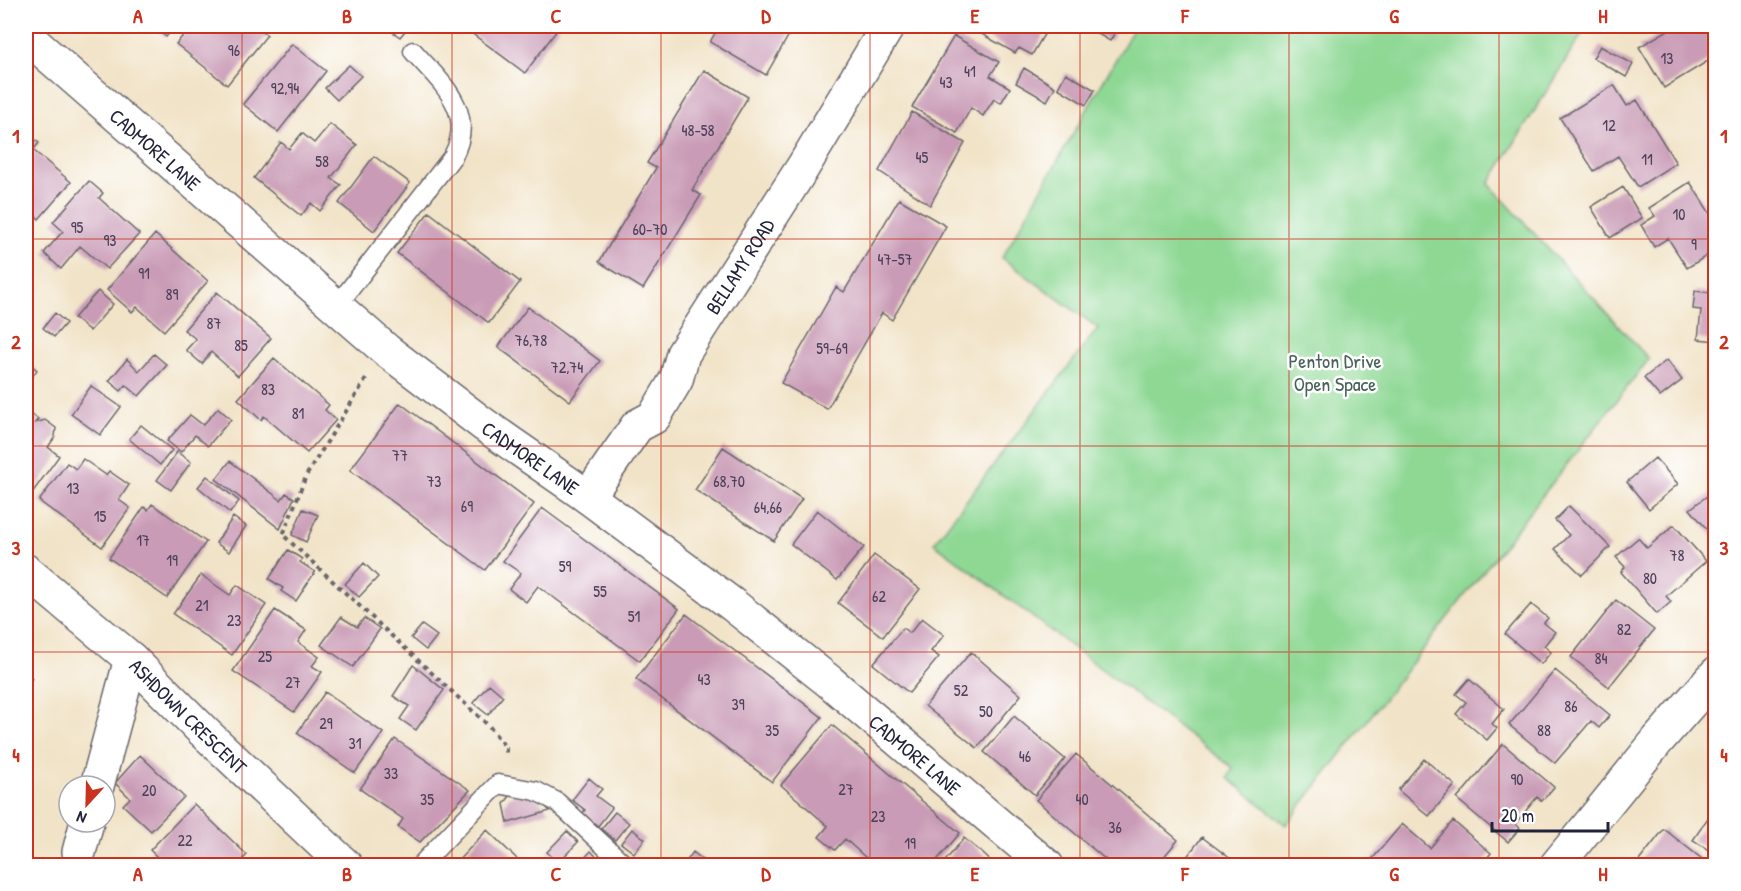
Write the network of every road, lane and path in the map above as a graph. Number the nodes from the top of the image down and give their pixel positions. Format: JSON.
{"nodes":[{"id":1,"x":888,"y":26,"type":"edge"},
{"id":2,"x":26,"y":36,"type":"edge"},
{"id":3,"x":413,"y":51,"type":"dead end"},
{"id":4,"x":336,"y":307,"type":"junction"},
{"id":5,"x":386,"y":350,"type":"junction"},
{"id":6,"x":588,"y":497,"type":"junction"},
{"id":7,"x":26,"y":571,"type":"edge"},
{"id":8,"x":131,"y":659,"type":"junction"},
{"id":9,"x":1716,"y":674,"type":"edge"},
{"id":10,"x":100,"y":774,"type":"edge"},
{"id":11,"x":498,"y":784,"type":"junction"},
{"id":12,"x":346,"y":866,"type":"edge"},
{"id":13,"x":420,"y":866,"type":"edge"},
{"id":14,"x":627,"y":866,"type":"edge"},
{"id":15,"x":1047,"y":866,"type":"edge"},
{"id":16,"x":1556,"y":866,"type":"edge"}],
"edges":[{"from":1,"to":6,"type":"street","name":"BELLAMY ROAD"},
{"from":2,"to":4,"type":"street","name":"CADMORE LANE"},
{"from":3,"to":4,"type":"lane"},
{"from":4,"to":5,"type":"street","name":"CADMORE LANE"},
{"from":5,"to":6,"type":"street","name":"CADMORE LANE"},
{"from":5,"to":11,"type":"path"},
{"from":6,"to":15,"type":"street","name":"CADMORE LANE"},
{"from":7,"to":8,"type":"street","name":"ASHDOWN CRESCENT"},
{"from":8,"to":10,"type":"street"},
{"from":8,"to":12,"type":"street","name":"ASHDOWN CRESCENT"},
{"from":9,"to":16,"type":"street"},
{"from":11,"to":13,"type":"lane"},
{"from":11,"to":14,"type":"lane"}]}
